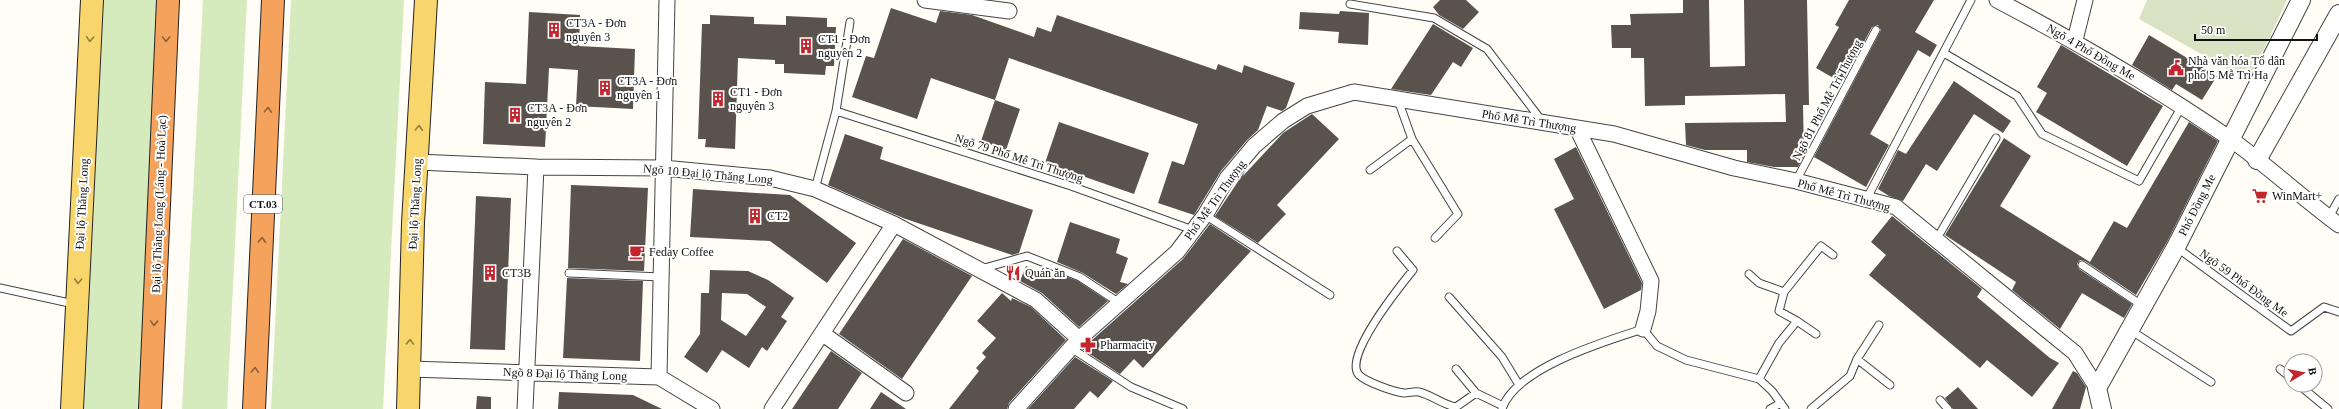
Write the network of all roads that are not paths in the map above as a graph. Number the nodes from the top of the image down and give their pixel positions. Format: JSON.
{"nodes":[{"id":1,"x":92,"y":0,"type":"edge"},
{"id":2,"x":168,"y":0,"type":"edge"},
{"id":3,"x":273,"y":0,"type":"edge"},
{"id":4,"x":426,"y":0,"type":"edge"},
{"id":5,"x":668,"y":0,"type":"edge"},
{"id":6,"x":925,"y":0,"type":"edge"},
{"id":7,"x":1971,"y":0,"type":"edge"},
{"id":8,"x":1997,"y":0,"type":"edge"},
{"id":9,"x":2085,"y":0,"type":"edge"},
{"id":10,"x":2301,"y":0,"type":"edge"},
{"id":11,"x":1350,"y":4,"type":"dead end"},
{"id":12,"x":1009,"y":11,"type":"dead end"},
{"id":13,"x":2339,"y":14,"type":"edge"},
{"id":14,"x":850,"y":22,"type":"dead end"},
{"id":15,"x":1876,"y":30,"type":"dead end"},
{"id":16,"x":2075,"y":40,"type":"junction"},
{"id":17,"x":1944,"y":53,"type":"junction"},
{"id":18,"x":1398,"y":100,"type":"junction"},
{"id":19,"x":2182,"y":106,"type":"junction"},
{"id":20,"x":836,"y":112,"type":"junction"},
{"id":21,"x":1544,"y":123,"type":"junction"},
{"id":22,"x":1577,"y":128,"type":"junction"},
{"id":23,"x":1996,"y":138,"type":"dead end"},
{"id":24,"x":1412,"y":139,"type":"junction"},
{"id":25,"x":2231,"y":139,"type":"junction"},
{"id":26,"x":2257,"y":160,"type":"junction"},
{"id":27,"x":417,"y":162,"type":"junction"},
{"id":28,"x":536,"y":167,"type":"junction"},
{"id":29,"x":663,"y":168,"type":"junction"},
{"id":30,"x":1370,"y":170,"type":"dead end"},
{"id":31,"x":1796,"y":181,"type":"junction"},
{"id":32,"x":815,"y":188,"type":"junction"},
{"id":33,"x":2339,"y":199,"type":"edge"},
{"id":34,"x":1866,"y":200,"type":"junction"},
{"id":35,"x":1205,"y":215,"type":"junction"},
{"id":36,"x":2334,"y":221,"type":"edge"},
{"id":37,"x":894,"y":224,"type":"junction"},
{"id":38,"x":1193,"y":230,"type":"junction"},
{"id":39,"x":1435,"y":238,"type":"dead end"},
{"id":40,"x":1936,"y":240,"type":"junction"},
{"id":41,"x":2176,"y":247,"type":"junction"},
{"id":42,"x":1397,"y":251,"type":"dead end"},
{"id":43,"x":1833,"y":255,"type":"dead end"},
{"id":44,"x":2082,"y":265,"type":"dead end"},
{"id":45,"x":980,"y":269,"type":"junction"},
{"id":46,"x":569,"y":273,"type":"dead end"},
{"id":47,"x":1749,"y":274,"type":"dead end"},
{"id":48,"x":661,"y":277,"type":"junction"},
{"id":49,"x":0,"y":288,"type":"edge"},
{"id":50,"x":1784,"y":292,"type":"junction"},
{"id":51,"x":1330,"y":295,"type":"dead end"},
{"id":52,"x":1449,"y":297,"type":"dead end"},
{"id":53,"x":1121,"y":304,"type":"junction"},
{"id":54,"x":77,"y":305,"type":"junction"},
{"id":55,"x":2143,"y":306,"type":"junction"},
{"id":56,"x":2339,"y":312,"type":"edge"},
{"id":57,"x":1797,"y":321,"type":"junction"},
{"id":58,"x":1879,"y":325,"type":"dead end"},
{"id":59,"x":1643,"y":330,"type":"junction"},
{"id":60,"x":2130,"y":330,"type":"junction"},
{"id":61,"x":823,"y":334,"type":"junction"},
{"id":62,"x":1816,"y":334,"type":"dead end"},
{"id":63,"x":1075,"y":343,"type":"junction"},
{"id":64,"x":1857,"y":360,"type":"junction"},
{"id":65,"x":410,"y":369,"type":"junction"},
{"id":66,"x":1456,"y":369,"type":"dead end"},
{"id":67,"x":2280,"y":369,"type":"dead end"},
{"id":68,"x":2283,"y":371,"type":"edge"},
{"id":69,"x":525,"y":374,"type":"junction"},
{"id":70,"x":659,"y":377,"type":"junction"},
{"id":71,"x":1759,"y":379,"type":"junction"},
{"id":72,"x":2211,"y":382,"type":"dead end"},
{"id":73,"x":1519,"y":385,"type":"junction"},
{"id":74,"x":1890,"y":385,"type":"dead end"},
{"id":75,"x":2097,"y":388,"type":"junction"},
{"id":76,"x":906,"y":393,"type":"dead end"},
{"id":77,"x":1476,"y":393,"type":"junction"},
{"id":78,"x":2309,"y":393,"type":"edge"},
{"id":79,"x":1940,"y":400,"type":"dead end"},
{"id":80,"x":1783,"y":406,"type":"edge"},
{"id":81,"x":1503,"y":407,"type":"edge"},
{"id":82,"x":72,"y":409,"type":"edge"},
{"id":83,"x":150,"y":409,"type":"edge"},
{"id":84,"x":254,"y":409,"type":"edge"},
{"id":85,"x":408,"y":409,"type":"edge"},
{"id":86,"x":525,"y":409,"type":"edge"},
{"id":87,"x":712,"y":409,"type":"edge"},
{"id":88,"x":772,"y":409,"type":"edge"},
{"id":89,"x":1016,"y":409,"type":"edge"},
{"id":90,"x":1183,"y":409,"type":"edge"},
{"id":91,"x":1770,"y":409,"type":"edge"},
{"id":92,"x":1811,"y":409,"type":"edge"},
{"id":93,"x":1948,"y":409,"type":"edge"},
{"id":94,"x":2102,"y":409,"type":"edge"},
{"id":95,"x":2328,"y":409,"type":"edge"}],
"edges":[{"from":1,"to":54,"type":"main road","name":"Đại lộ Thăng Long","one_way":true},
{"from":2,"to":83,"type":"highway","name":"Đại lộ Thăng Long (Láng - Hoà Lạc)","one_way":true},
{"from":84,"to":3,"type":"highway","number":"CT.03","one_way":true},
{"from":27,"to":4,"type":"main road","name":"Đại lộ Thăng Long","one_way":true},
{"from":5,"to":29,"type":"street"},
{"from":6,"to":12,"type":"street"},
{"from":7,"to":17,"type":"lane"},
{"from":8,"to":16,"type":"street","name":"Ngõ 4 Phố Đồng Me"},
{"from":9,"to":16,"type":"street"},
{"from":10,"to":25,"type":"street","name":"Phố Đồng Me"},
{"from":11,"to":21,"type":"lane"},
{"from":13,"to":26,"type":"street"},
{"from":14,"to":20,"type":"lane"},
{"from":15,"to":31,"type":"lane","name":"Ngõ 81 Phố Mễ Trì Thượng"},
{"from":16,"to":19,"type":"street","name":"Ngõ 4 Phố Đồng Me"},
{"from":17,"to":19,"type":"lane"},
{"from":17,"to":34,"type":"lane"},
{"from":18,"to":21,"type":"street","name":"Phố Mễ Trì Thượng"},
{"from":18,"to":24,"type":"lane"},
{"from":18,"to":35,"type":"street","name":"Phố Mễ Trì Thượng"},
{"from":19,"to":25,"type":"street","name":"Ngõ 4 Phố Đồng Me"},
{"from":20,"to":32,"type":"lane"},
{"from":20,"to":38,"type":"lane","name":"Ngõ 79 Phố Mễ Trì Thượng"},
{"from":21,"to":22,"type":"street","name":"Phố Mễ Trì Thượng"},
{"from":22,"to":31,"type":"street","name":"Phố Mễ Trì Thượng"},
{"from":22,"to":59,"type":"street"},
{"from":23,"to":40,"type":"lane"},
{"from":24,"to":30,"type":"lane"},
{"from":24,"to":39,"type":"lane"},
{"from":25,"to":26,"type":"street","name":"Ngõ 4 Phố Đồng Me"},
{"from":25,"to":41,"type":"street","name":"Phố Đồng Me"},
{"from":26,"to":36,"type":"street","name":"Ngõ 4 Phố Đồng Me"},
{"from":27,"to":28,"type":"street","name":"Ngõ 10 Đại lộ Thăng Long"},
{"from":65,"to":27,"type":"main road","name":"Đại lộ Thăng Long","one_way":true},
{"from":28,"to":29,"type":"street","name":"Ngõ 10 Đại lộ Thăng Long"},
{"from":28,"to":69,"type":"street"},
{"from":29,"to":32,"type":"street","name":"Ngõ 10 Đại lộ Thăng Long"},
{"from":29,"to":48,"type":"street"},
{"from":31,"to":34,"type":"street","name":"Phố Mễ Trì Thượng"},
{"from":32,"to":37,"type":"street","name":"Ngõ 10 Đại lộ Thăng Long"},
{"from":33,"to":36,"type":"lane"},
{"from":34,"to":40,"type":"street","name":"Phố Mễ Trì Thượng"},
{"from":35,"to":38,"type":"street","name":"Phố Mễ Trì Thượng"},
{"from":35,"to":51,"type":"lane"},
{"from":37,"to":45,"type":"street","name":"Ngõ 10 Đại lộ Thăng Long"},
{"from":37,"to":61,"type":"street"},
{"from":38,"to":53,"type":"street","name":"Phố Mễ Trì Thượng"},
{"from":40,"to":75,"type":"street","name":"Phố Mễ Trì Thượng"},
{"from":41,"to":55,"type":"street","name":"Phố Đồng Me"},
{"from":41,"to":56,"type":"lane","name":"Ngõ 59 Phố Đồng Me"},
{"from":42,"to":77,"type":"lane"},
{"from":43,"to":50,"type":"lane"},
{"from":44,"to":55,"type":"lane"},
{"from":45,"to":53,"type":"lane"},
{"from":45,"to":63,"type":"street","name":"Ngõ 10 Đại lộ Thăng Long"},
{"from":46,"to":48,"type":"lane"},
{"from":47,"to":50,"type":"lane"},
{"from":48,"to":70,"type":"street"},
{"from":49,"to":54,"type":"lane"},
{"from":50,"to":57,"type":"lane"},
{"from":52,"to":73,"type":"lane"},
{"from":53,"to":63,"type":"street","name":"Phố Mễ Trì Thượng"},
{"from":54,"to":82,"type":"main road","name":"Đại lộ Thăng Long"},
{"from":55,"to":60,"type":"street","name":"Phố Đồng Me"},
{"from":57,"to":62,"type":"lane"},
{"from":57,"to":71,"type":"lane"},
{"from":58,"to":64,"type":"lane"},
{"from":59,"to":71,"type":"lane"},
{"from":59,"to":73,"type":"lane"},
{"from":60,"to":72,"type":"lane"},
{"from":60,"to":75,"type":"street","name":"Phố Đồng Me"},
{"from":61,"to":76,"type":"street"},
{"from":61,"to":88,"type":"street"},
{"from":63,"to":89,"type":"street","name":"Phố Mễ Trì Thượng"},
{"from":63,"to":90,"type":"lane"},
{"from":64,"to":74,"type":"lane"},
{"from":64,"to":92,"type":"lane"},
{"from":65,"to":69,"type":"street","name":"Ngõ 8 Đại lộ Thăng Long"},
{"from":65,"to":85,"type":"main road","name":"Đại lộ Thăng Long"},
{"from":66,"to":77,"type":"lane"},
{"from":67,"to":68,"type":"lane"},
{"from":69,"to":70,"type":"street","name":"Ngõ 8 Đại lộ Thăng Long"},
{"from":69,"to":86,"type":"street"},
{"from":70,"to":87,"type":"street","name":"Ngõ 8 Đại lộ Thăng Long"},
{"from":71,"to":80,"type":"lane"},
{"from":73,"to":81,"type":"lane"},
{"from":75,"to":94,"type":"street"},
{"from":77,"to":81,"type":"lane"},
{"from":78,"to":95,"type":"lane"},
{"from":79,"to":93,"type":"lane"},
{"from":80,"to":91,"type":"lane"}]}
